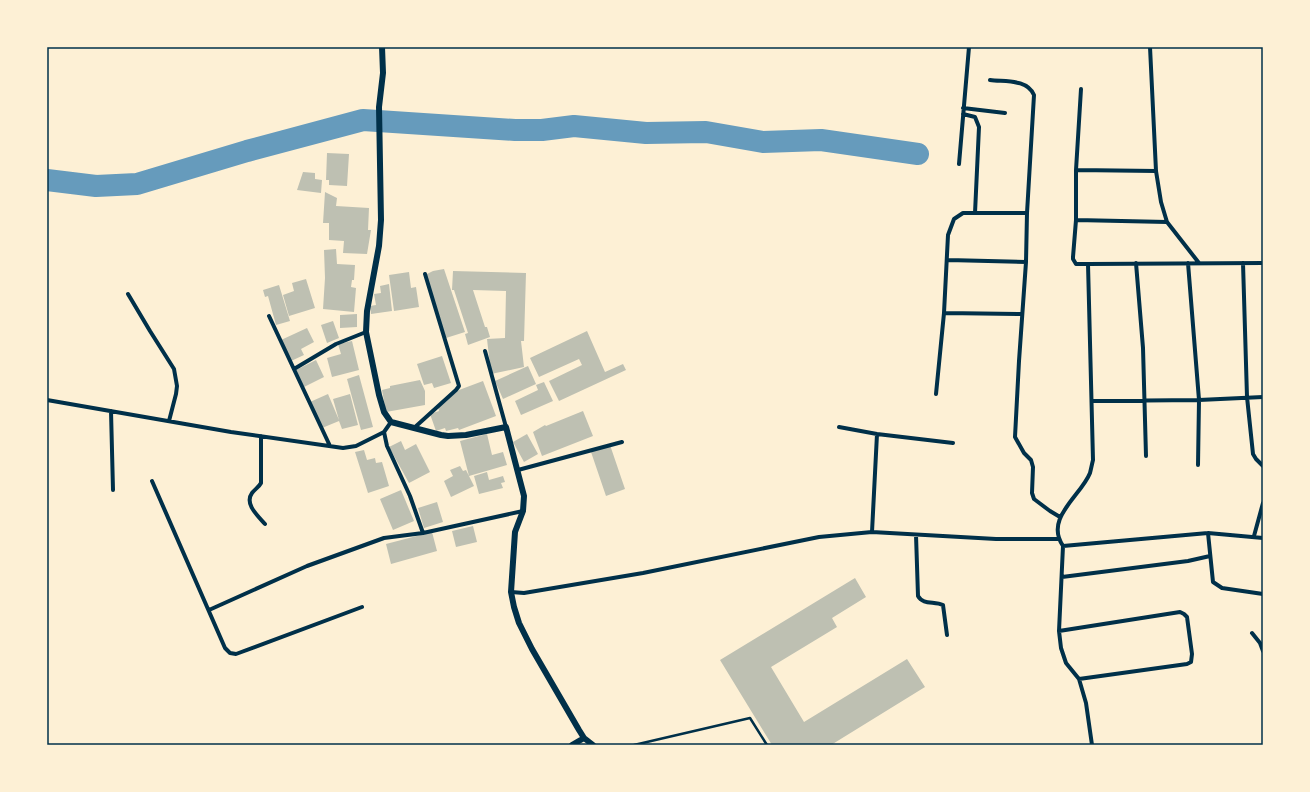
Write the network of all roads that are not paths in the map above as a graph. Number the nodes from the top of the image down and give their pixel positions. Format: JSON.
{"nodes":[{"id":1,"x":382,"y":47,"type":"edge"},
{"id":2,"x":969,"y":47,"type":"edge"},
{"id":3,"x":1150,"y":47,"type":"edge"},
{"id":4,"x":990,"y":80,"type":"dead end"},
{"id":5,"x":1081,"y":89,"type":"dead end"},
{"id":6,"x":963,"y":108,"type":"junction"},
{"id":7,"x":1005,"y":113,"type":"dead end"},
{"id":8,"x":963,"y":114,"type":"junction"},
{"id":9,"x":959,"y":164,"type":"dead end"},
{"id":10,"x":1076,"y":170,"type":"junction"},
{"id":11,"x":1156,"y":171,"type":"junction"},
{"id":12,"x":976,"y":213,"type":"junction"},
{"id":13,"x":1027,"y":213,"type":"junction"},
{"id":14,"x":1076,"y":220,"type":"junction"},
{"id":15,"x":1167,"y":222,"type":"junction"},
{"id":16,"x":948,"y":260,"type":"junction"},
{"id":17,"x":1026,"y":262,"type":"junction"},
{"id":18,"x":1188,"y":263,"type":"junction"},
{"id":19,"x":1199,"y":263,"type":"junction"},
{"id":20,"x":1243,"y":263,"type":"junction"},
{"id":21,"x":1263,"y":263,"type":"edge"},
{"id":22,"x":1088,"y":264,"type":"junction"},
{"id":23,"x":1136,"y":264,"type":"junction"},
{"id":24,"x":425,"y":274,"type":"dead end"},
{"id":25,"x":128,"y":294,"type":"dead end"},
{"id":26,"x":944,"y":312,"type":"junction"},
{"id":27,"x":1022,"y":314,"type":"junction"},
{"id":28,"x":269,"y":316,"type":"dead end"},
{"id":29,"x":366,"y":332,"type":"junction"},
{"id":30,"x":485,"y":351,"type":"dead end"},
{"id":31,"x":294,"y":369,"type":"junction"},
{"id":32,"x":936,"y":394,"type":"dead end"},
{"id":33,"x":1247,"y":397,"type":"junction"},
{"id":34,"x":1263,"y":397,"type":"edge"},
{"id":35,"x":47,"y":400,"type":"edge"},
{"id":36,"x":1145,"y":400,"type":"junction"},
{"id":37,"x":1199,"y":400,"type":"junction"},
{"id":38,"x":1092,"y":401,"type":"junction"},
{"id":39,"x":111,"y":411,"type":"junction"},
{"id":40,"x":169,"y":420,"type":"junction"},
{"id":41,"x":391,"y":422,"type":"junction"},
{"id":42,"x":506,"y":427,"type":"junction"},
{"id":43,"x":839,"y":427,"type":"dead end"},
{"id":44,"x":414,"y":428,"type":"junction"},
{"id":45,"x":384,"y":432,"type":"junction"},
{"id":46,"x":877,"y":434,"type":"junction"},
{"id":47,"x":260,"y":436,"type":"junction"},
{"id":48,"x":622,"y":442,"type":"dead end"},
{"id":49,"x":953,"y":443,"type":"dead end"},
{"id":50,"x":330,"y":446,"type":"junction"},
{"id":51,"x":1146,"y":456,"type":"dead end"},
{"id":52,"x":1198,"y":465,"type":"dead end"},
{"id":53,"x":1263,"y":466,"type":"edge"},
{"id":54,"x":518,"y":470,"type":"junction"},
{"id":55,"x":152,"y":481,"type":"dead end"},
{"id":56,"x":113,"y":490,"type":"dead end"},
{"id":57,"x":1263,"y":503,"type":"edge"},
{"id":58,"x":523,"y":512,"type":"junction"},
{"id":59,"x":1060,"y":517,"type":"junction"},
{"id":60,"x":265,"y":524,"type":"dead end"},
{"id":61,"x":872,"y":532,"type":"junction"},
{"id":62,"x":423,"y":533,"type":"junction"},
{"id":63,"x":1208,"y":533,"type":"junction"},
{"id":64,"x":916,"y":535,"type":"junction"},
{"id":65,"x":1254,"y":536,"type":"junction"},
{"id":66,"x":1263,"y":538,"type":"edge"},
{"id":67,"x":1058,"y":539,"type":"junction"},
{"id":68,"x":1063,"y":546,"type":"junction"},
{"id":69,"x":1210,"y":556,"type":"junction"},
{"id":70,"x":1062,"y":577,"type":"junction"},
{"id":71,"x":512,"y":592,"type":"junction"},
{"id":72,"x":1263,"y":594,"type":"edge"},
{"id":73,"x":362,"y":607,"type":"dead end"},
{"id":74,"x":209,"y":610,"type":"junction"},
{"id":75,"x":1059,"y":631,"type":"junction"},
{"id":76,"x":1252,"y":633,"type":"dead end"},
{"id":77,"x":947,"y":635,"type":"dead end"},
{"id":78,"x":1263,"y":651,"type":"edge"},
{"id":79,"x":1079,"y":679,"type":"junction"},
{"id":80,"x":584,"y":738,"type":"junction"},
{"id":81,"x":572,"y":745,"type":"edge"},
{"id":82,"x":593,"y":745,"type":"edge"},
{"id":83,"x":634,"y":745,"type":"edge"},
{"id":84,"x":767,"y":745,"type":"edge"},
{"id":85,"x":1092,"y":745,"type":"edge"}],
"edges":[{"from":1,"to":29,"type":"street"},
{"from":2,"to":6,"type":"street"},
{"from":3,"to":11,"type":"street"},
{"from":4,"to":13,"type":"street"},
{"from":5,"to":10,"type":"street"},
{"from":6,"to":7,"type":"street"},
{"from":6,"to":8,"type":"street"},
{"from":8,"to":9,"type":"street"},
{"from":8,"to":12,"type":"street"},
{"from":10,"to":11,"type":"street"},
{"from":10,"to":14,"type":"street"},
{"from":11,"to":15,"type":"street"},
{"from":12,"to":13,"type":"street"},
{"from":12,"to":16,"type":"street"},
{"from":13,"to":17,"type":"street"},
{"from":14,"to":15,"type":"street"},
{"from":14,"to":22,"type":"street"},
{"from":15,"to":19,"type":"street"},
{"from":16,"to":17,"type":"street"},
{"from":16,"to":26,"type":"street"},
{"from":17,"to":27,"type":"street"},
{"from":18,"to":19,"type":"street"},
{"from":18,"to":23,"type":"street"},
{"from":18,"to":37,"type":"street"},
{"from":19,"to":20,"type":"street"},
{"from":20,"to":21,"type":"street"},
{"from":20,"to":33,"type":"street"},
{"from":22,"to":23,"type":"street"},
{"from":22,"to":38,"type":"street"},
{"from":23,"to":36,"type":"street"},
{"from":24,"to":44,"type":"street"},
{"from":25,"to":40,"type":"street"},
{"from":26,"to":27,"type":"street"},
{"from":26,"to":32,"type":"street"},
{"from":27,"to":59,"type":"street"},
{"from":28,"to":31,"type":"street"},
{"from":29,"to":31,"type":"street"},
{"from":29,"to":41,"type":"street"},
{"from":30,"to":42,"type":"street"},
{"from":31,"to":50,"type":"street"},
{"from":33,"to":34,"type":"street"},
{"from":33,"to":37,"type":"street"},
{"from":33,"to":53,"type":"street"},
{"from":35,"to":39,"type":"street"},
{"from":36,"to":37,"type":"street"},
{"from":36,"to":38,"type":"street"},
{"from":36,"to":51,"type":"street"},
{"from":37,"to":52,"type":"street"},
{"from":38,"to":59,"type":"street"},
{"from":39,"to":40,"type":"street"},
{"from":39,"to":56,"type":"street"},
{"from":40,"to":47,"type":"street"},
{"from":41,"to":44,"type":"street"},
{"from":41,"to":45,"type":"street"},
{"from":42,"to":44,"type":"street"},
{"from":42,"to":54,"type":"street"},
{"from":43,"to":46,"type":"street"},
{"from":45,"to":50,"type":"street"},
{"from":45,"to":62,"type":"street"},
{"from":46,"to":49,"type":"street"},
{"from":46,"to":61,"type":"street"},
{"from":47,"to":50,"type":"street"},
{"from":47,"to":60,"type":"street"},
{"from":48,"to":54,"type":"street"},
{"from":54,"to":58,"type":"street"},
{"from":55,"to":74,"type":"street"},
{"from":57,"to":65,"type":"street"},
{"from":58,"to":62,"type":"street"},
{"from":58,"to":71,"type":"street"},
{"from":59,"to":67,"type":"street"},
{"from":61,"to":64,"type":"street"},
{"from":61,"to":71,"type":"street"},
{"from":62,"to":74,"type":"street"},
{"from":63,"to":65,"type":"street"},
{"from":63,"to":68,"type":"street"},
{"from":63,"to":69,"type":"street"},
{"from":64,"to":67,"type":"street"},
{"from":64,"to":77,"type":"street"},
{"from":65,"to":66,"type":"street"},
{"from":67,"to":68,"type":"street"},
{"from":68,"to":70,"type":"street"},
{"from":69,"to":70,"type":"street"},
{"from":69,"to":72,"type":"street"},
{"from":70,"to":75,"type":"street"},
{"from":71,"to":80,"type":"street"},
{"from":73,"to":74,"type":"street"},
{"from":75,"to":79,"type":"street"},
{"from":75,"to":79,"type":"street"},
{"from":76,"to":78,"type":"street"},
{"from":79,"to":85,"type":"street"},
{"from":80,"to":81,"type":"street"},
{"from":80,"to":82,"type":"street"},
{"from":83,"to":84,"type":"lane"}]}
